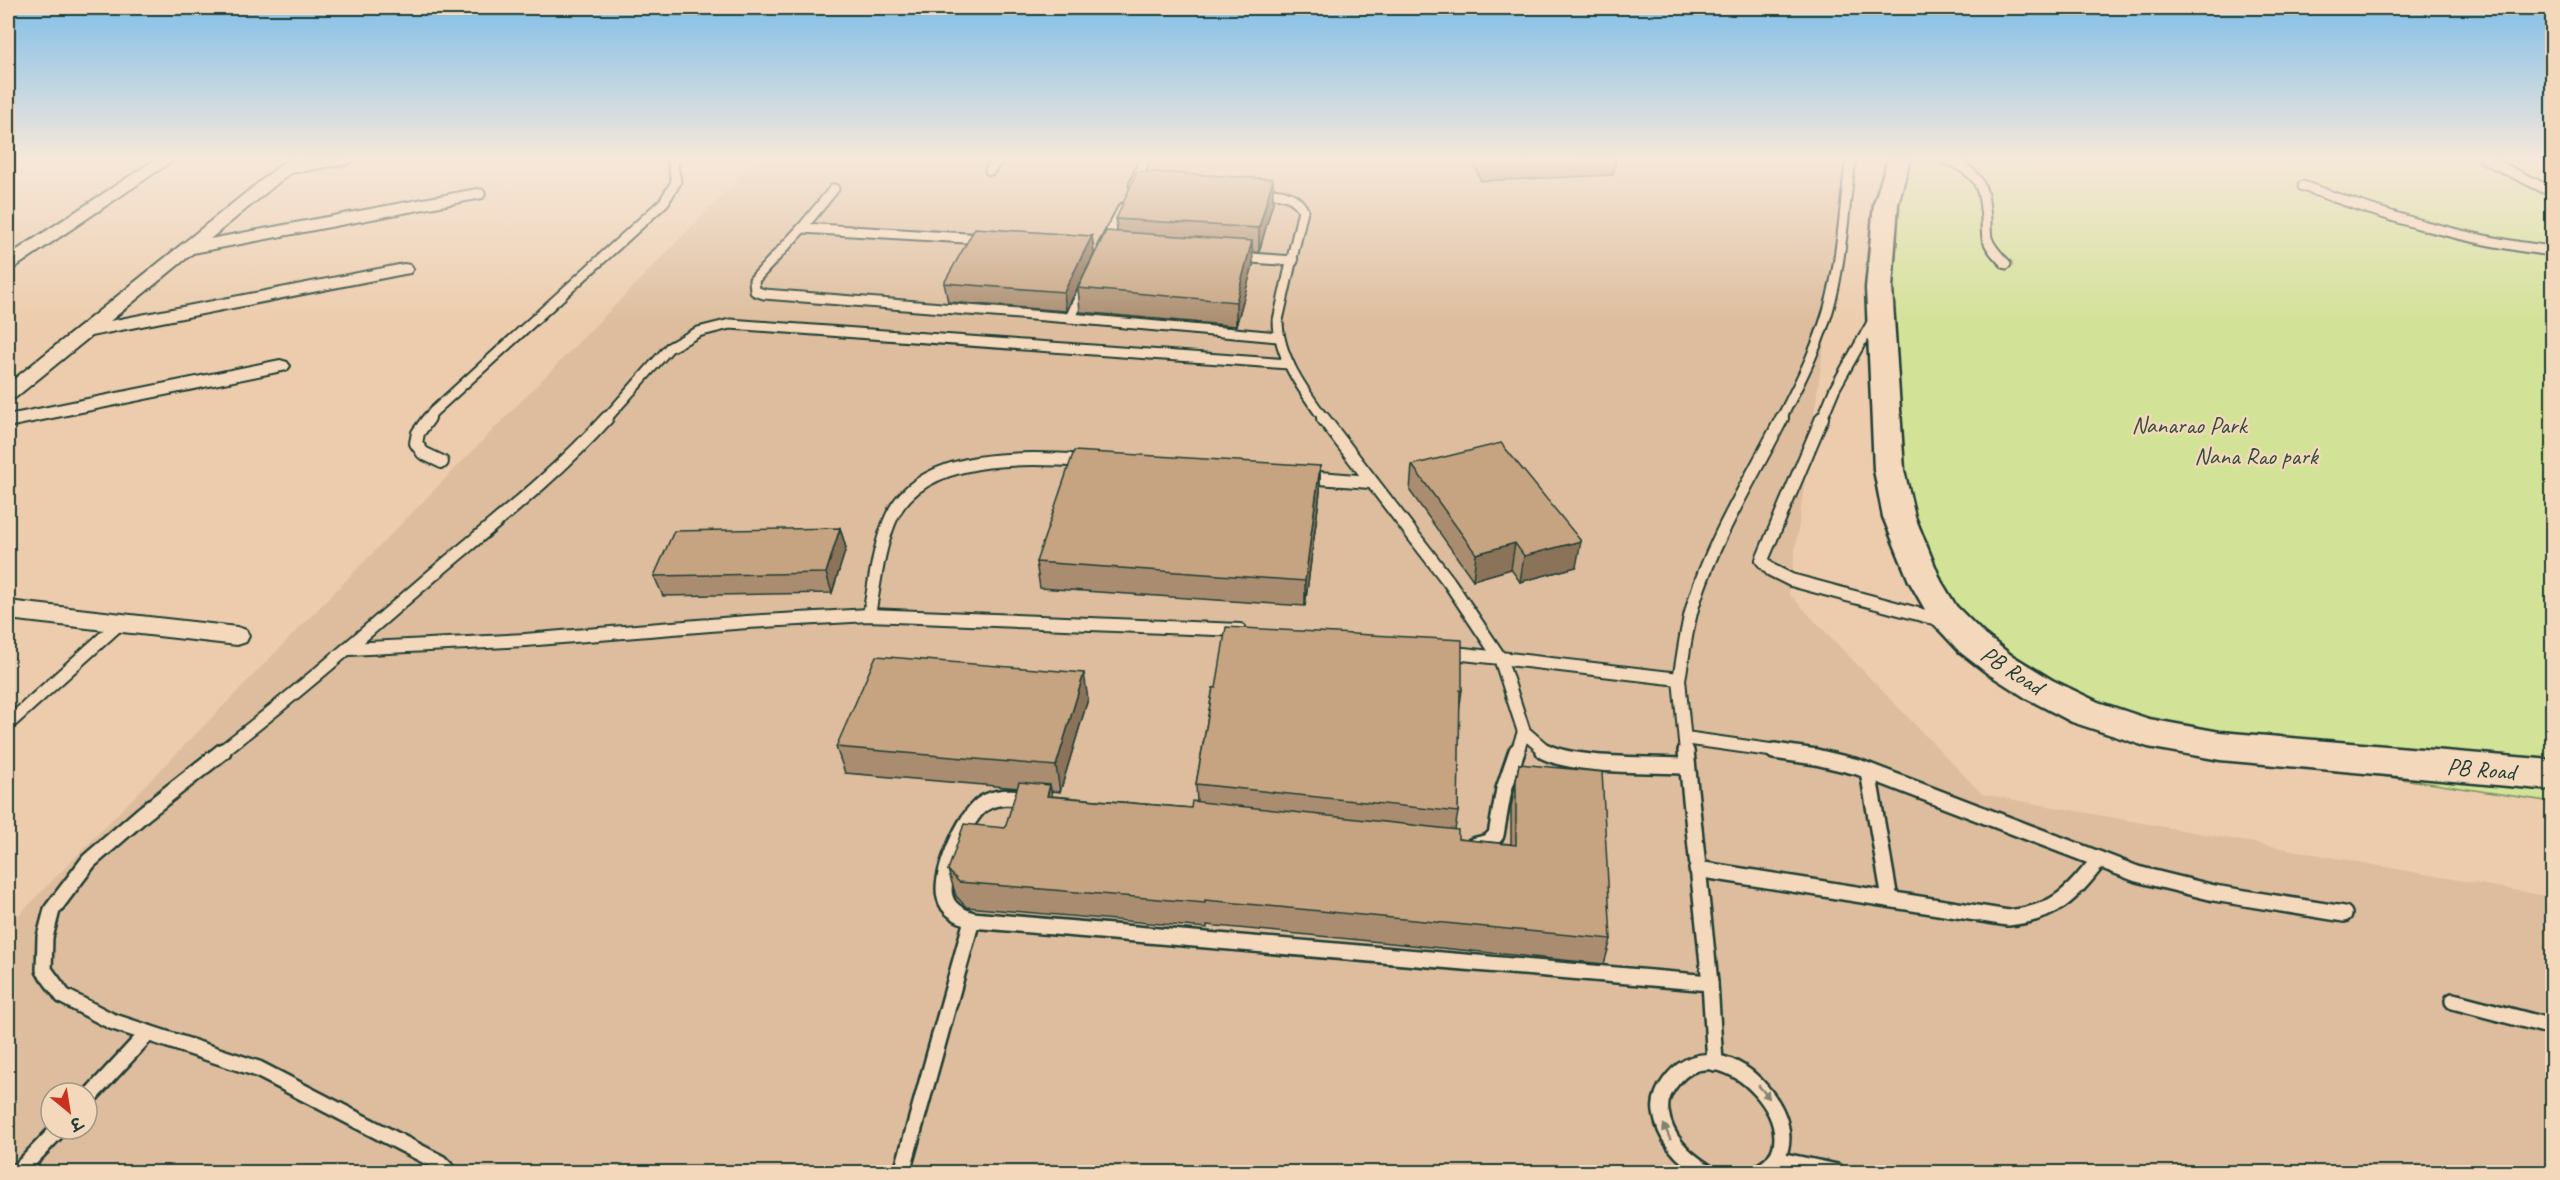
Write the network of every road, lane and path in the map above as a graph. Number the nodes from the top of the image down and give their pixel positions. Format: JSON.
{"nodes":[{"id":1,"x":84,"y":214,"type":"edge"},
{"id":2,"x":231,"y":214,"type":"edge"},
{"id":3,"x":372,"y":214,"type":"edge"},
{"id":4,"x":651,"y":214,"type":"edge"},
{"id":5,"x":813,"y":214,"type":"edge"},
{"id":6,"x":1118,"y":214,"type":"edge"},
{"id":7,"x":1301,"y":214,"type":"edge"},
{"id":8,"x":1845,"y":214,"type":"edge"},
{"id":9,"x":1885,"y":214,"type":"edge"},
{"id":10,"x":1986,"y":214,"type":"edge"},
{"id":11,"x":2383,"y":214,"type":"edge"},
{"id":12,"x":802,"y":228,"type":"junction"},
{"id":13,"x":999,"y":240,"type":"edge"},
{"id":14,"x":1115,"y":247,"type":"edge"},
{"id":15,"x":188,"y":249,"type":"junction"},
{"id":16,"x":2553,"y":251,"type":"edge"},
{"id":17,"x":1222,"y":255,"type":"edge"},
{"id":18,"x":1293,"y":261,"type":"junction"},
{"id":19,"x":8,"y":264,"type":"edge"},
{"id":20,"x":2006,"y":264,"type":"dead end"},
{"id":21,"x":404,"y":269,"type":"dead end"},
{"id":22,"x":1089,"y":277,"type":"edge"},
{"id":23,"x":1881,"y":306,"type":"junction"},
{"id":24,"x":1070,"y":318,"type":"junction"},
{"id":25,"x":85,"y":332,"type":"junction"},
{"id":26,"x":1278,"y":337,"type":"junction"},
{"id":27,"x":1289,"y":364,"type":"junction"},
{"id":28,"x":280,"y":366,"type":"dead end"},
{"id":29,"x":8,"y":394,"type":"edge"},
{"id":30,"x":8,"y":421,"type":"edge"},
{"id":31,"x":442,"y":462,"type":"dead end"},
{"id":32,"x":1094,"y":462,"type":"edge"},
{"id":33,"x":1290,"y":476,"type":"edge"},
{"id":34,"x":1371,"y":482,"type":"junction"},
{"id":35,"x":8,"y":610,"type":"edge"},
{"id":36,"x":868,"y":615,"type":"junction"},
{"id":37,"x":120,"y":623,"type":"junction"},
{"id":38,"x":1953,"y":624,"type":"junction"},
{"id":39,"x":1258,"y":631,"type":"edge"},
{"id":40,"x":237,"y":636,"type":"dead end"},
{"id":41,"x":349,"y":650,"type":"junction"},
{"id":42,"x":1431,"y":651,"type":"edge"},
{"id":43,"x":1500,"y":658,"type":"junction"},
{"id":44,"x":1679,"y":679,"type":"junction"},
{"id":45,"x":8,"y":723,"type":"edge"},
{"id":46,"x":1524,"y":732,"type":"junction"},
{"id":47,"x":1684,"y":738,"type":"junction"},
{"id":48,"x":1687,"y":766,"type":"junction"},
{"id":49,"x":1868,"y":771,"type":"junction"},
{"id":50,"x":2553,"y":775,"type":"edge"},
{"id":51,"x":1043,"y":800,"type":"edge"},
{"id":52,"x":1454,"y":846,"type":"edge"},
{"id":53,"x":2099,"y":860,"type":"junction"},
{"id":54,"x":1697,"y":869,"type":"junction"},
{"id":55,"x":1890,"y":899,"type":"junction"},
{"id":56,"x":2344,"y":914,"type":"dead end"},
{"id":57,"x":972,"y":920,"type":"junction"},
{"id":58,"x":1710,"y":983,"type":"junction"},
{"id":59,"x":2453,"y":1001,"type":"dead end"},
{"id":60,"x":2553,"y":1027,"type":"edge"},
{"id":61,"x":148,"y":1033,"type":"junction"},
{"id":62,"x":1715,"y":1063,"type":"junction"},
{"id":63,"x":99,"y":1085,"type":"edge"},
{"id":64,"x":48,"y":1141,"type":"edge"},
{"id":65,"x":1775,"y":1159,"type":"junction"},
{"id":66,"x":1685,"y":1167,"type":"edge"},
{"id":67,"x":18,"y":1173,"type":"edge"},
{"id":68,"x":449,"y":1173,"type":"edge"},
{"id":69,"x":902,"y":1173,"type":"edge"},
{"id":70,"x":1707,"y":1173,"type":"edge"},
{"id":71,"x":1759,"y":1173,"type":"edge"},
{"id":72,"x":1837,"y":1173,"type":"edge"}],
"edges":[{"from":1,"to":19,"type":"street"},
{"from":2,"to":15,"type":"street"},
{"from":3,"to":15,"type":"street"},
{"from":4,"to":31,"type":"lane"},
{"from":5,"to":12,"type":"lane"},
{"from":6,"to":14,"type":"lane"},
{"from":7,"to":18,"type":"lane"},
{"from":8,"to":44,"type":"lane"},
{"from":9,"to":23,"type":"street","name":"PB Road"},
{"from":10,"to":20,"type":"lane"},
{"from":11,"to":16,"type":"lane"},
{"from":12,"to":13,"type":"lane"},
{"from":12,"to":24,"type":"lane"},
{"from":15,"to":25,"type":"street"},
{"from":17,"to":18,"type":"lane"},
{"from":18,"to":26,"type":"lane"},
{"from":21,"to":25,"type":"street"},
{"from":22,"to":24,"type":"lane"},
{"from":23,"to":38,"type":"street","name":"PB Road"},
{"from":23,"to":38,"type":"lane"},
{"from":24,"to":26,"type":"lane"},
{"from":25,"to":29,"type":"street"},
{"from":26,"to":27,"type":"lane"},
{"from":27,"to":34,"type":"lane"},
{"from":27,"to":41,"type":"lane"},
{"from":28,"to":30,"type":"street"},
{"from":32,"to":36,"type":"lane"},
{"from":33,"to":34,"type":"lane"},
{"from":34,"to":43,"type":"lane"},
{"from":35,"to":37,"type":"street"},
{"from":36,"to":39,"type":"lane"},
{"from":36,"to":41,"type":"lane"},
{"from":37,"to":40,"type":"street"},
{"from":37,"to":45,"type":"lane"},
{"from":38,"to":50,"type":"street","name":"PB Road"},
{"from":41,"to":61,"type":"lane"},
{"from":42,"to":43,"type":"lane"},
{"from":43,"to":44,"type":"lane"},
{"from":43,"to":46,"type":"lane"},
{"from":44,"to":47,"type":"lane"},
{"from":46,"to":48,"type":"lane"},
{"from":46,"to":52,"type":"lane"},
{"from":47,"to":48,"type":"lane"},
{"from":47,"to":49,"type":"lane"},
{"from":48,"to":54,"type":"lane"},
{"from":49,"to":53,"type":"lane"},
{"from":49,"to":55,"type":"lane"},
{"from":51,"to":57,"type":"lane"},
{"from":53,"to":55,"type":"lane"},
{"from":53,"to":56,"type":"lane"},
{"from":54,"to":55,"type":"lane"},
{"from":54,"to":58,"type":"lane"},
{"from":57,"to":58,"type":"lane"},
{"from":57,"to":69,"type":"lane"},
{"from":58,"to":62,"type":"lane"},
{"from":59,"to":60,"type":"lane"},
{"from":61,"to":63,"type":"lane"},
{"from":61,"to":68,"type":"lane"},
{"from":62,"to":65,"type":"lane","one_way":true},
{"from":66,"to":62,"type":"lane","one_way":true},
{"from":64,"to":67,"type":"lane"},
{"from":65,"to":71,"type":"lane"},
{"from":65,"to":72,"type":"lane"},
{"from":66,"to":70,"type":"lane"}]}
